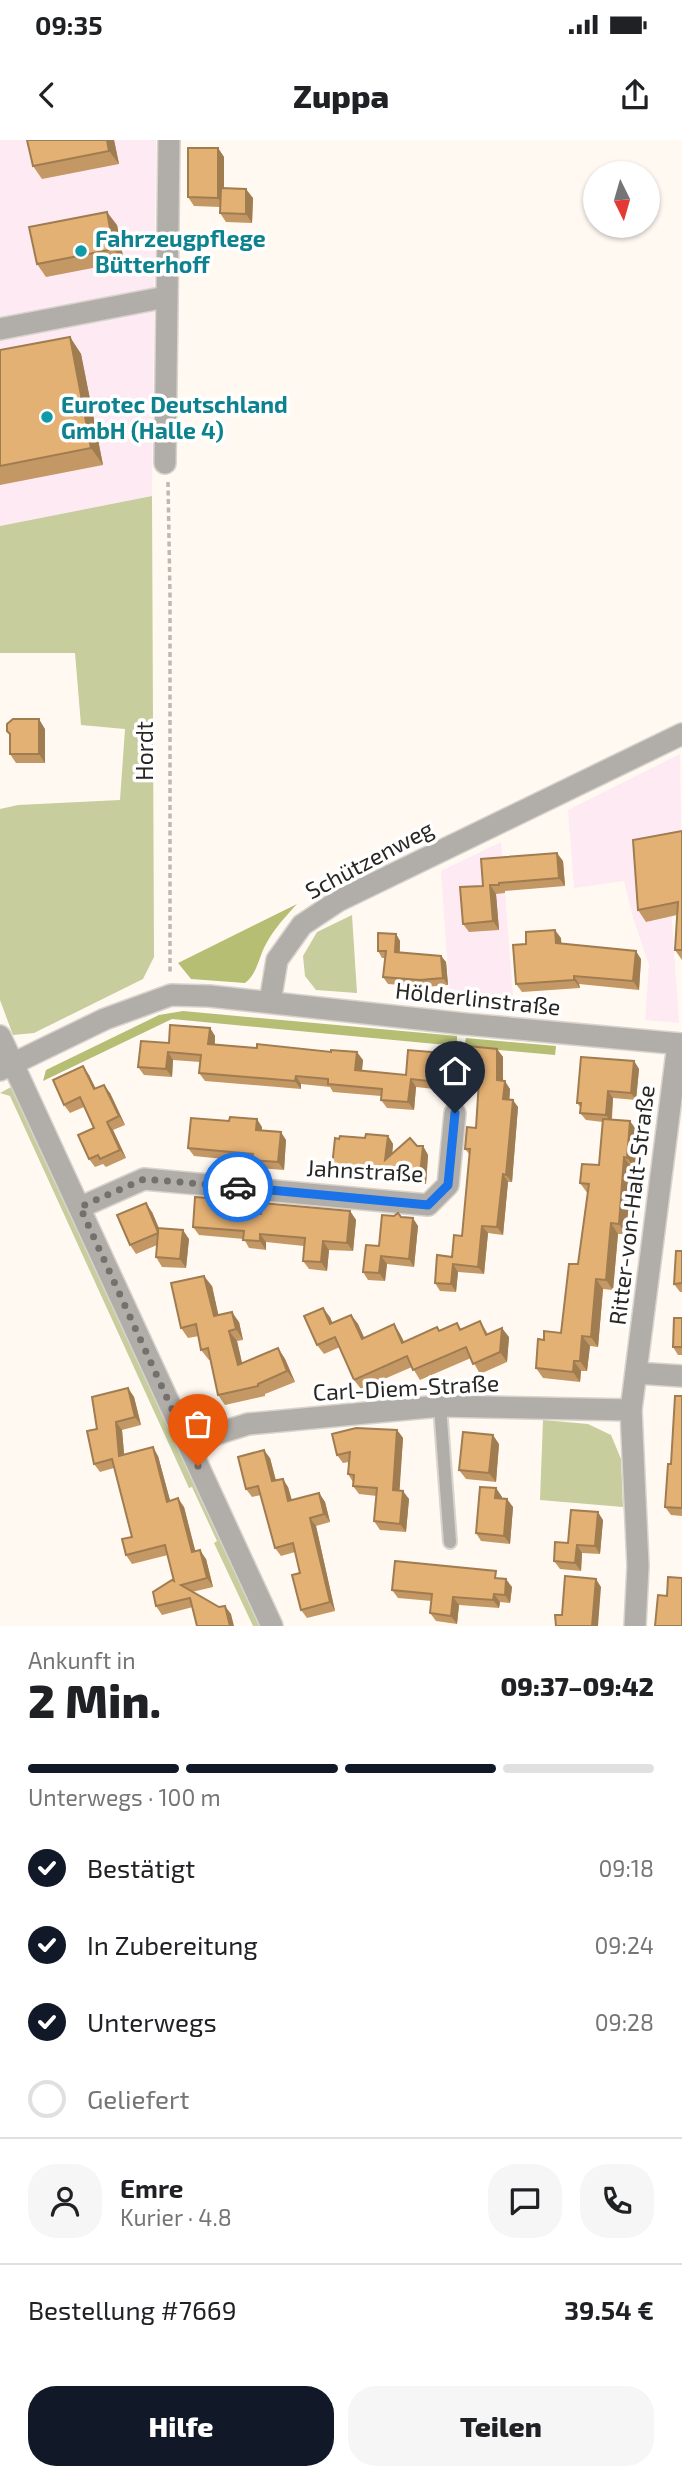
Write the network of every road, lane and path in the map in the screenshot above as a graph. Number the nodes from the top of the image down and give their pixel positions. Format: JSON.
{"nodes":[{"id":1,"x":169,"y":140,"type":"edge"},
{"id":2,"x":166,"y":297,"type":"junction"},
{"id":3,"x":0,"y":329,"type":"edge"},
{"id":4,"x":166,"y":473,"type":"joint"},
{"id":5,"x":682,"y":734,"type":"edge"},
{"id":6,"x":171,"y":995,"type":"junction"},
{"id":7,"x":270,"y":1002,"type":"junction"},
{"id":8,"x":465,"y":1024,"type":"junction"},
{"id":9,"x":0,"y":1036,"type":"edge"},
{"id":10,"x":680,"y":1044,"type":"edge"},
{"id":11,"x":460,"y":1066,"type":"edge"},
{"id":12,"x":6,"y":1067,"type":"edge"},
{"id":13,"x":455,"y":1113,"type":"dead end"},
{"id":14,"x":80,"y":1207,"type":"junction"},
{"id":15,"x":636,"y":1373,"type":"junction"},
{"id":16,"x":682,"y":1376,"type":"edge"},
{"id":17,"x":440,"y":1406,"type":"junction"},
{"id":18,"x":631,"y":1410,"type":"junction"},
{"id":19,"x":188,"y":1443,"type":"junction"},
{"id":20,"x":450,"y":1542,"type":"dead end"},
{"id":21,"x":272,"y":1626,"type":"edge"},
{"id":22,"x":635,"y":1626,"type":"edge"}],
"edges":[{"from":1,"to":2,"type":"street"},
{"from":2,"to":3,"type":"street"},
{"from":2,"to":4,"type":"street"},
{"from":4,"to":6,"type":"path","name":"Hordt"},
{"from":5,"to":7,"type":"street","name":"Schützenweg"},
{"from":6,"to":7,"type":"street"},
{"from":6,"to":12,"type":"street"},
{"from":7,"to":8,"type":"street","name":"Hölderlinstraße"},
{"from":8,"to":10,"type":"street","name":"Hölderlinstraße"},
{"from":8,"to":11,"type":"path"},
{"from":9,"to":12,"type":"street"},
{"from":10,"to":15,"type":"street","name":"Ritter-von-Halt-Straße"},
{"from":12,"to":14,"type":"street"},
{"from":13,"to":14,"type":"street","name":"Jahnstraße"},
{"from":14,"to":19,"type":"street"},
{"from":15,"to":16,"type":"street"},
{"from":15,"to":18,"type":"street","name":"Ritter-von-Halt-Straße"},
{"from":17,"to":18,"type":"street","name":"Carl-Diem-Straße"},
{"from":17,"to":19,"type":"street","name":"Carl-Diem-Straße"},
{"from":17,"to":20,"type":"lane"},
{"from":18,"to":22,"type":"street","name":"Ritter-von-Halt-Straße"},
{"from":19,"to":21,"type":"street"}]}
